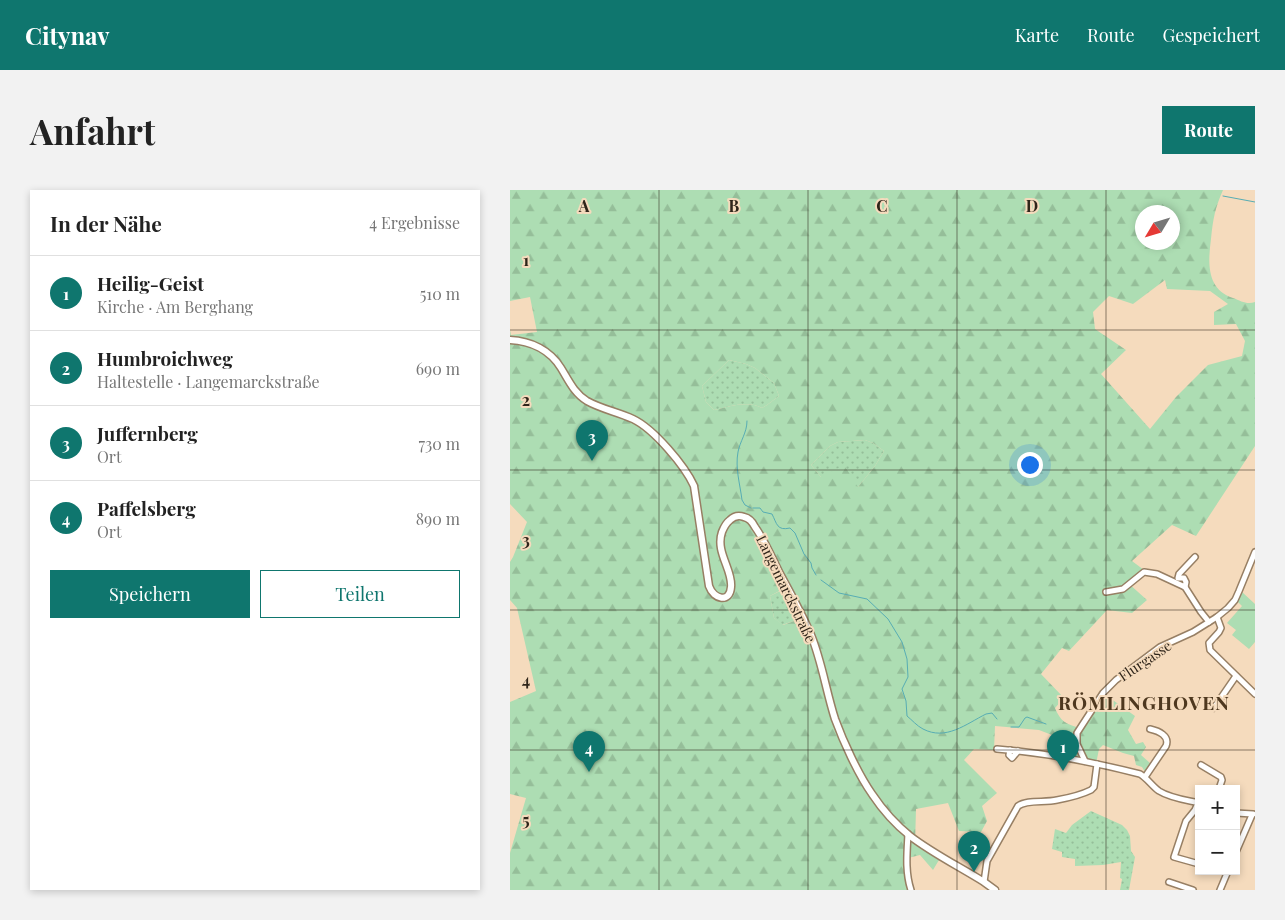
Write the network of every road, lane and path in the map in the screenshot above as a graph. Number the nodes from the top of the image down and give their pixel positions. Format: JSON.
{"nodes":[{"id":1,"x":510,"y":340,"type":"edge"},
{"id":2,"x":1255,"y":552,"type":"edge"},
{"id":3,"x":1195,"y":557,"type":"dead end"},
{"id":4,"x":1178,"y":580,"type":"junction"},
{"id":5,"x":1106,"y":592,"type":"dead end"},
{"id":6,"x":1217,"y":617,"type":"junction"},
{"id":7,"x":1209,"y":622,"type":"junction"},
{"id":8,"x":1236,"y":676,"type":"junction"},
{"id":9,"x":1255,"y":694,"type":"edge"},
{"id":10,"x":1214,"y":708,"type":"dead end"},
{"id":11,"x":1150,"y":729,"type":"dead end"},
{"id":12,"x":996,"y":749,"type":"dead end"},
{"id":13,"x":1085,"y":761,"type":"junction"},
{"id":14,"x":1097,"y":764,"type":"junction"},
{"id":15,"x":1201,"y":765,"type":"dead end"},
{"id":16,"x":1145,"y":777,"type":"junction"},
{"id":17,"x":1221,"y":785,"type":"edge"},
{"id":18,"x":1195,"y":802,"type":"edge"},
{"id":19,"x":1195,"y":810,"type":"edge"},
{"id":20,"x":1240,"y":813,"type":"edge"},
{"id":21,"x":1254,"y":814,"type":"edge"},
{"id":22,"x":908,"y":834,"type":"junction"},
{"id":23,"x":1240,"y":844,"type":"edge"},
{"id":24,"x":1195,"y":863,"type":"edge"},
{"id":25,"x":1226,"y":875,"type":"edge"},
{"id":26,"x":984,"y":882,"type":"junction"},
{"id":27,"x":1170,"y":882,"type":"dead end"},
{"id":28,"x":911,"y":890,"type":"edge"},
{"id":29,"x":995,"y":890,"type":"edge"},
{"id":30,"x":1193,"y":890,"type":"edge"},
{"id":31,"x":1220,"y":890,"type":"edge"}],
"edges":[{"from":1,"to":22,"type":"main road","name":"Langemarckstraße"},
{"from":2,"to":6,"type":"street","name":"Flurgasse"},
{"from":3,"to":4,"type":"street"},
{"from":4,"to":5,"type":"street"},
{"from":4,"to":7,"type":"street"},
{"from":6,"to":7,"type":"street","name":"Flurgasse"},
{"from":6,"to":8,"type":"street"},
{"from":7,"to":13,"type":"street","name":"Flurgasse"},
{"from":8,"to":9,"type":"street"},
{"from":8,"to":10,"type":"street"},
{"from":11,"to":16,"type":"street"},
{"from":12,"to":13,"type":"street"},
{"from":13,"to":14,"type":"street"},
{"from":14,"to":16,"type":"street"},
{"from":14,"to":26,"type":"street"},
{"from":15,"to":17,"type":"street"},
{"from":16,"to":18,"type":"street"},
{"from":19,"to":24,"type":"street"},
{"from":20,"to":21,"type":"street"},
{"from":21,"to":23,"type":"street"},
{"from":22,"to":26,"type":"main road","name":"Langemarckstraße"},
{"from":22,"to":28,"type":"street"},
{"from":25,"to":31,"type":"street"},
{"from":26,"to":29,"type":"main road","name":"Langemarckstraße"},
{"from":27,"to":30,"type":"street"}]}
